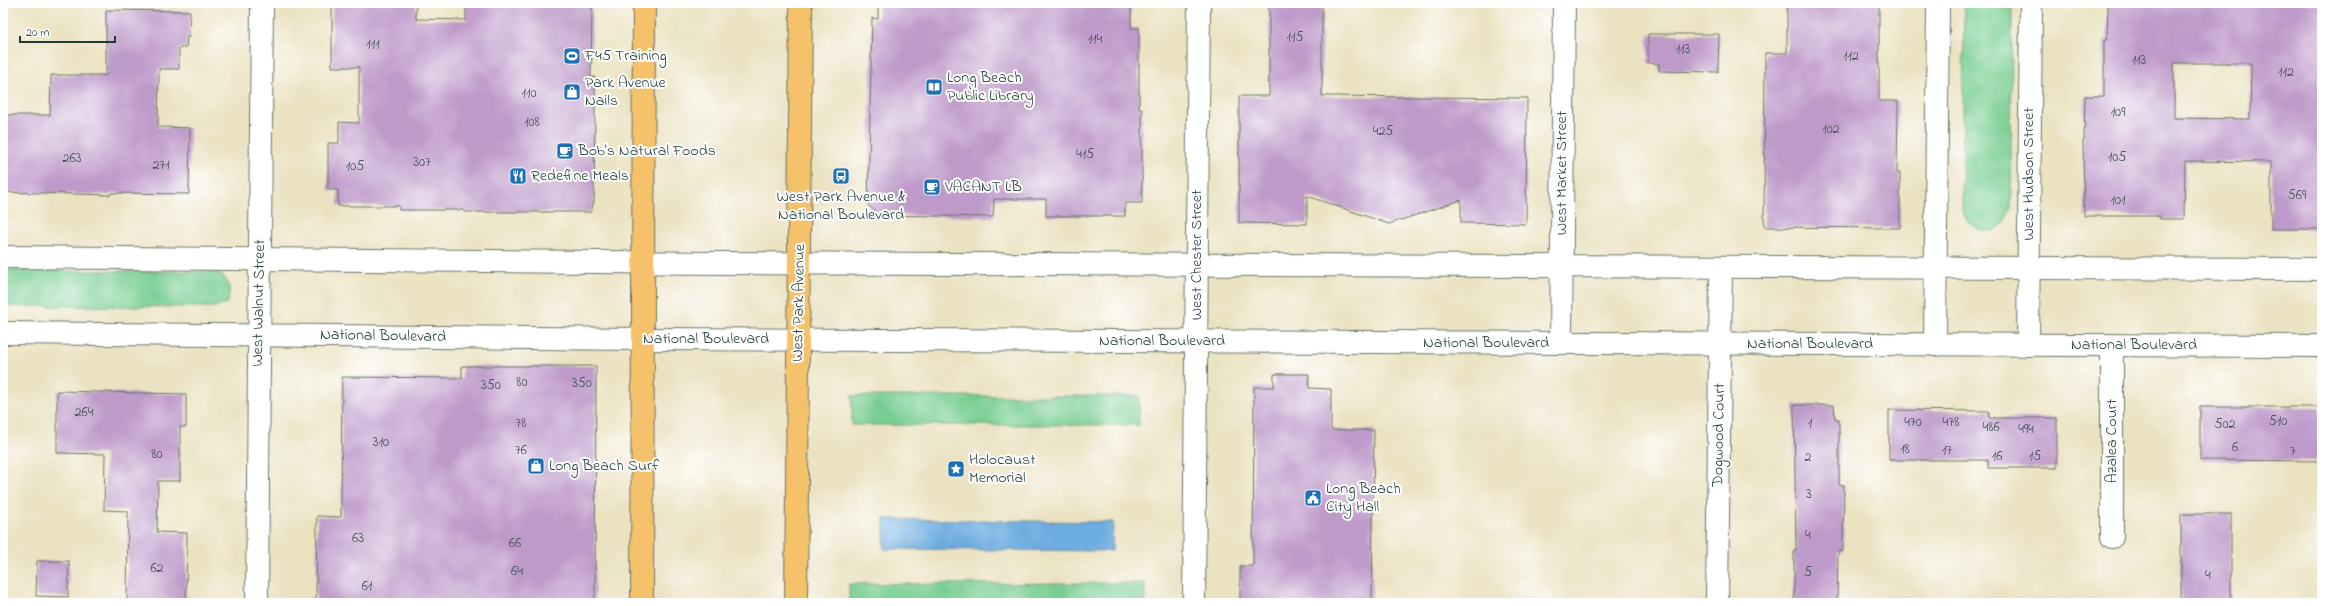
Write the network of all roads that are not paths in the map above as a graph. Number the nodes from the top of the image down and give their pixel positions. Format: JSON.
{"nodes":[{"id":1,"x":262,"y":3,"type":"edge"},
{"id":2,"x":644,"y":3,"type":"edge"},
{"id":3,"x":801,"y":3,"type":"edge"},
{"id":4,"x":1199,"y":3,"type":"edge"},
{"id":5,"x":1564,"y":3,"type":"edge"},
{"id":6,"x":1938,"y":3,"type":"edge"},
{"id":7,"x":2031,"y":3,"type":"edge"},
{"id":8,"x":3,"y":257,"type":"edge"},
{"id":9,"x":260,"y":259,"type":"junction"},
{"id":10,"x":643,"y":262,"type":"junction"},
{"id":11,"x":799,"y":263,"type":"junction"},
{"id":12,"x":1197,"y":265,"type":"junction"},
{"id":13,"x":1562,"y":266,"type":"junction"},
{"id":14,"x":1721,"y":267,"type":"junction"},
{"id":15,"x":1936,"y":268,"type":"junction"},
{"id":16,"x":2029,"y":268,"type":"junction"},
{"id":17,"x":2322,"y":269,"type":"edge"},
{"id":18,"x":3,"y":333,"type":"edge"},
{"id":19,"x":258,"y":335,"type":"junction"},
{"id":20,"x":643,"y":339,"type":"junction"},
{"id":21,"x":799,"y":340,"type":"junction"},
{"id":22,"x":1196,"y":341,"type":"junction"},
{"id":23,"x":1561,"y":343,"type":"junction"},
{"id":24,"x":1720,"y":344,"type":"junction"},
{"id":25,"x":1935,"y":345,"type":"junction"},
{"id":26,"x":2028,"y":345,"type":"junction"},
{"id":27,"x":2112,"y":345,"type":"junction"},
{"id":28,"x":2322,"y":346,"type":"edge"},
{"id":29,"x":2112,"y":537,"type":"dead end"},
{"id":30,"x":257,"y":603,"type":"edge"},
{"id":31,"x":642,"y":603,"type":"edge"},
{"id":32,"x":796,"y":603,"type":"edge"},
{"id":33,"x":1194,"y":603,"type":"edge"},
{"id":34,"x":1717,"y":603,"type":"edge"}],
"edges":[{"from":1,"to":9,"type":"street","name":"West Walnut Street"},
{"from":2,"to":10,"type":"highway"},
{"from":3,"to":11,"type":"highway","name":"West Park Avenue"},
{"from":4,"to":12,"type":"street","name":"West Chester Street"},
{"from":5,"to":13,"type":"street","name":"West Market Street"},
{"from":6,"to":15,"type":"street"},
{"from":7,"to":16,"type":"street","name":"West Hudson Street"},
{"from":8,"to":9,"type":"street"},
{"from":9,"to":10,"type":"street"},
{"from":9,"to":19,"type":"street","name":"West Walnut Street"},
{"from":10,"to":11,"type":"street"},
{"from":10,"to":20,"type":"highway"},
{"from":11,"to":12,"type":"street"},
{"from":11,"to":21,"type":"highway","name":"West Park Avenue"},
{"from":12,"to":13,"type":"street"},
{"from":12,"to":22,"type":"street","name":"West Chester Street"},
{"from":13,"to":14,"type":"street"},
{"from":13,"to":23,"type":"street","name":"West Market Street"},
{"from":14,"to":15,"type":"street"},
{"from":14,"to":24,"type":"street","name":"Dogwood Court"},
{"from":15,"to":16,"type":"street"},
{"from":15,"to":25,"type":"street"},
{"from":16,"to":17,"type":"street"},
{"from":16,"to":26,"type":"street","name":"West Hudson Street"},
{"from":18,"to":19,"type":"street","name":"National Boulevard"},
{"from":19,"to":20,"type":"street","name":"National Boulevard"},
{"from":19,"to":30,"type":"street","name":"West Walnut Street"},
{"from":20,"to":21,"type":"street","name":"National Boulevard"},
{"from":20,"to":31,"type":"highway"},
{"from":21,"to":22,"type":"street","name":"National Boulevard"},
{"from":21,"to":32,"type":"highway","name":"West Park Avenue"},
{"from":22,"to":23,"type":"street","name":"National Boulevard"},
{"from":22,"to":33,"type":"street","name":"West Chester Street"},
{"from":23,"to":24,"type":"street","name":"National Boulevard"},
{"from":24,"to":25,"type":"street","name":"National Boulevard"},
{"from":24,"to":34,"type":"street","name":"Dogwood Court"},
{"from":25,"to":26,"type":"street","name":"National Boulevard"},
{"from":26,"to":27,"type":"street","name":"National Boulevard"},
{"from":27,"to":28,"type":"street","name":"National Boulevard"},
{"from":27,"to":29,"type":"street","name":"Azalea Court"}]}
